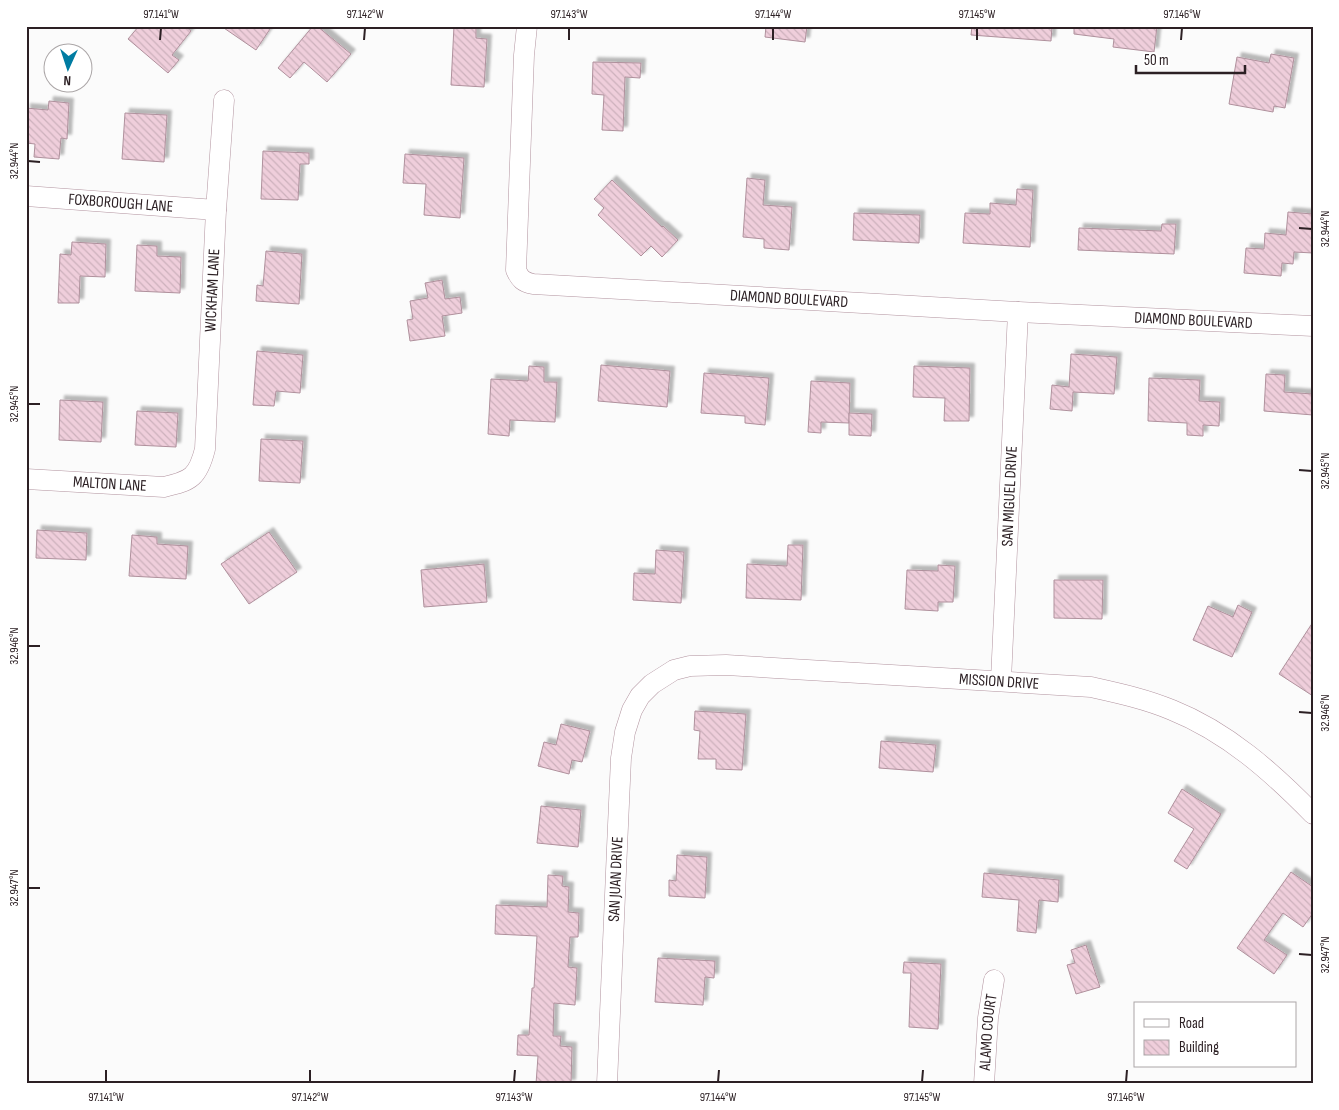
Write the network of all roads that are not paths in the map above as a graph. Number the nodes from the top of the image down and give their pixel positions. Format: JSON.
{"nodes":[{"id":1,"x":527,"y":26,"type":"edge"},
{"id":2,"x":224,"y":100,"type":"dead end"},
{"id":3,"x":26,"y":196,"type":"edge"},
{"id":4,"x":216,"y":210,"type":"junction"},
{"id":5,"x":1018,"y":312,"type":"junction"},
{"id":6,"x":1313,"y":326,"type":"edge"},
{"id":7,"x":191,"y":477,"type":"joint"},
{"id":8,"x":26,"y":479,"type":"edge"},
{"id":9,"x":1001,"y":680,"type":"junction"},
{"id":10,"x":652,"y":684,"type":"joint"},
{"id":11,"x":1313,"y":814,"type":"edge"},
{"id":12,"x":994,"y":980,"type":"dead end"},
{"id":13,"x":607,"y":1084,"type":"edge"},
{"id":14,"x":984,"y":1084,"type":"edge"}],
"edges":[{"from":1,"to":5,"type":"street","name":"DIAMOND BOULEVARD"},
{"from":2,"to":4,"type":"street","name":"WICKHAM LANE"},
{"from":3,"to":4,"type":"street","name":"FOXBOROUGH LANE"},
{"from":4,"to":7,"type":"street","name":"WICKHAM LANE"},
{"from":5,"to":6,"type":"street","name":"DIAMOND BOULEVARD"},
{"from":5,"to":9,"type":"street","name":"SAN MIGUEL DRIVE"},
{"from":7,"to":8,"type":"street","name":"MALTON LANE"},
{"from":9,"to":10,"type":"street","name":"MISSION DRIVE"},
{"from":9,"to":11,"type":"street","name":"MISSION DRIVE"},
{"from":10,"to":13,"type":"street","name":"SAN JUAN DRIVE"},
{"from":12,"to":14,"type":"street","name":"ALAMO COURT"}]}
